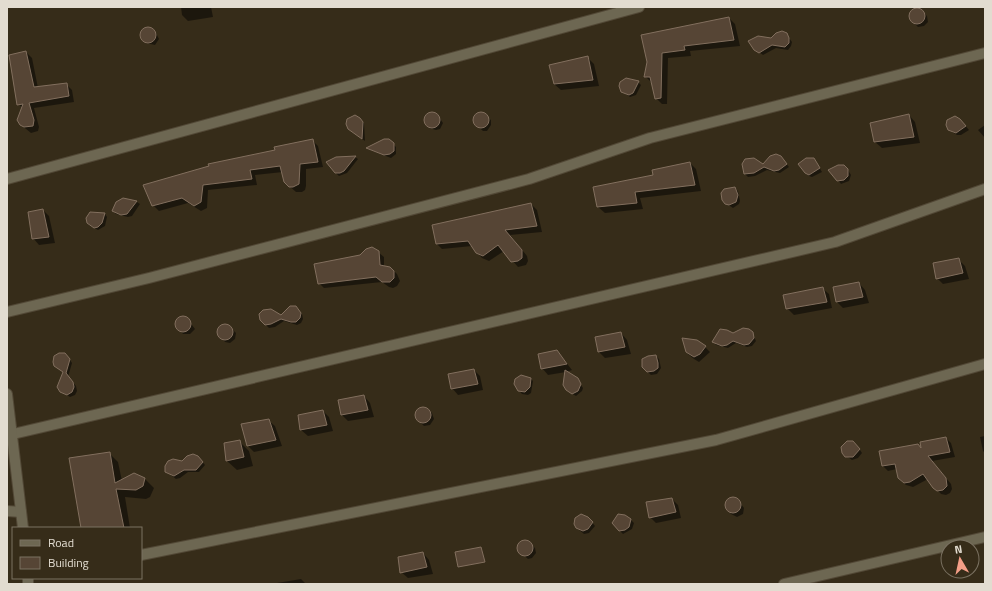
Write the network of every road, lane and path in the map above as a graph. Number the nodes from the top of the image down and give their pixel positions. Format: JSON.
{"nodes":[{"id":1,"x":639,"y":7,"type":"edge"},
{"id":2,"x":985,"y":53,"type":"edge"},
{"id":3,"x":7,"y":179,"type":"edge"},
{"id":4,"x":985,"y":189,"type":"edge"},
{"id":5,"x":7,"y":312,"type":"edge"},
{"id":6,"x":985,"y":364,"type":"edge"},
{"id":7,"x":7,"y":394,"type":"edge"},
{"id":8,"x":13,"y":434,"type":"junction"},
{"id":9,"x":7,"y":511,"type":"edge"},
{"id":10,"x":21,"y":512,"type":"junction"},
{"id":11,"x":23,"y":527,"type":"edge"},
{"id":12,"x":985,"y":537,"type":"edge"},
{"id":13,"x":142,"y":555,"type":"edge"},
{"id":14,"x":784,"y":584,"type":"edge"}],
"edges":[{"from":1,"to":3,"type":"street"},
{"from":2,"to":5,"type":"street"},
{"from":4,"to":8,"type":"street"},
{"from":6,"to":13,"type":"street"},
{"from":7,"to":8,"type":"street"},
{"from":8,"to":10,"type":"street"},
{"from":9,"to":10,"type":"street"},
{"from":10,"to":11,"type":"street"},
{"from":12,"to":14,"type":"street"}]}
